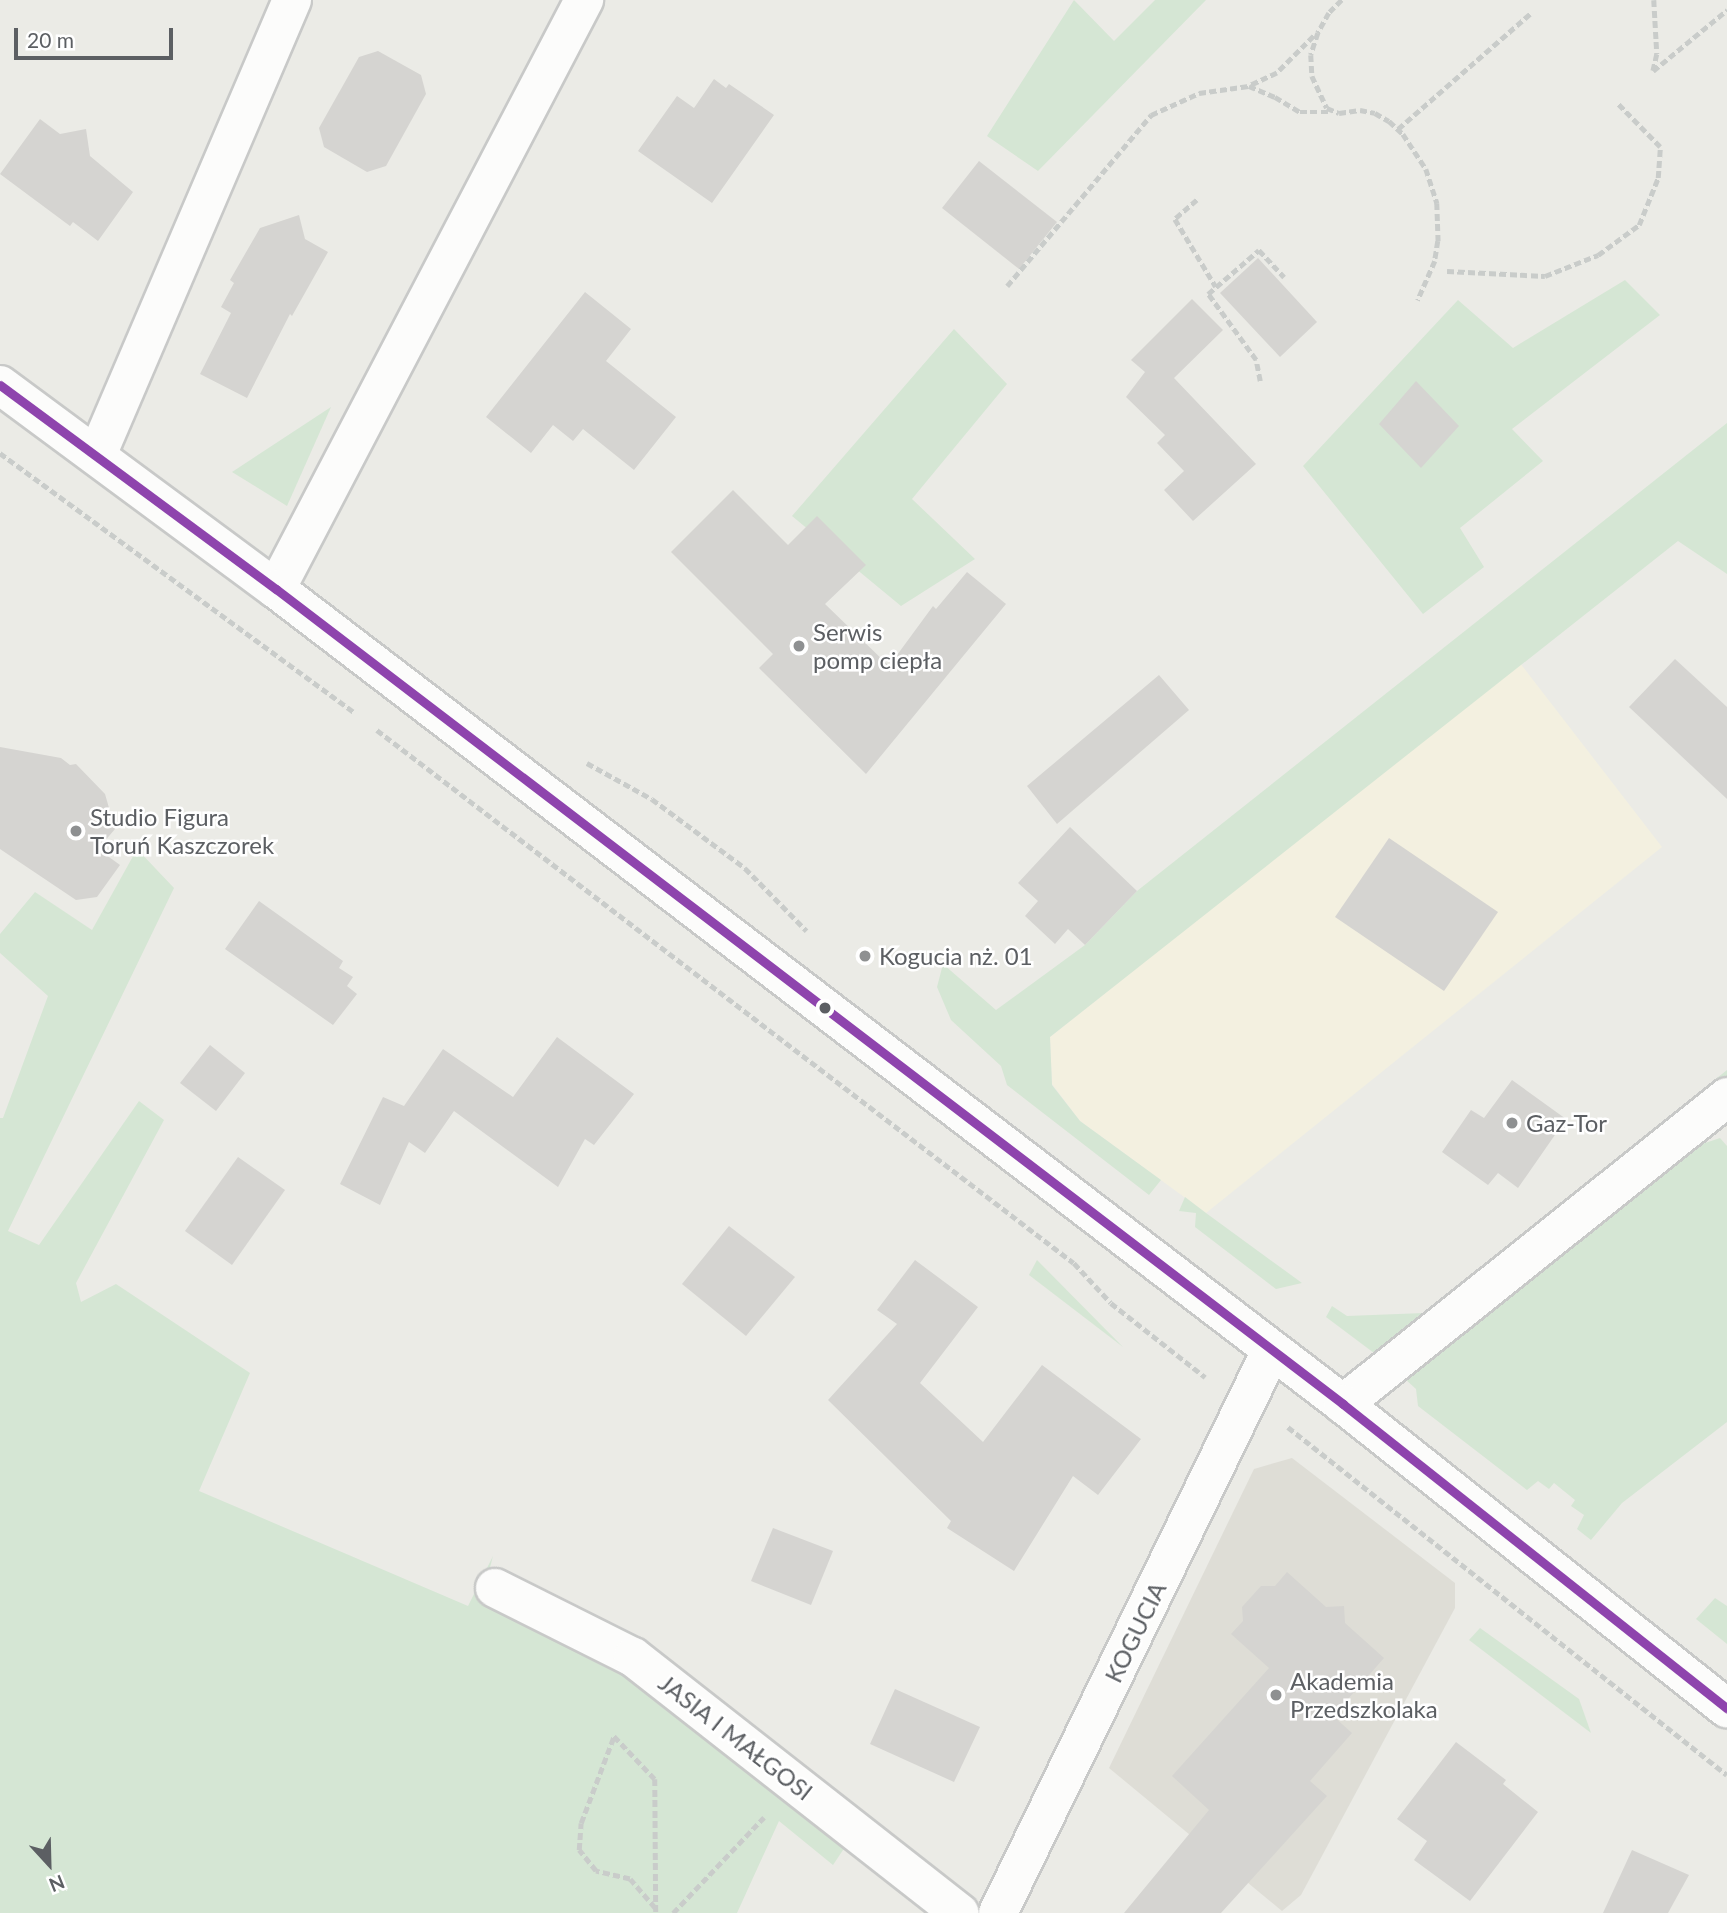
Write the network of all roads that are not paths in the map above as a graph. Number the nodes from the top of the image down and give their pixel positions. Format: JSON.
{"nodes":[{"id":1,"x":292,"y":0,"type":"edge"},
{"id":2,"x":584,"y":0,"type":"edge"},
{"id":3,"x":0,"y":385,"type":"edge"},
{"id":4,"x":97,"y":455,"type":"junction"},
{"id":5,"x":276,"y":589,"type":"junction"},
{"id":6,"x":1727,"y":1097,"type":"edge"},
{"id":7,"x":1271,"y":1351,"type":"junction"},
{"id":8,"x":1343,"y":1404,"type":"junction"},
{"id":9,"x":495,"y":1588,"type":"dead end"},
{"id":10,"x":1727,"y":1708,"type":"edge"},
{"id":11,"x":960,"y":1913,"type":"edge"},
{"id":12,"x":998,"y":1913,"type":"edge"}],
"edges":[{"from":1,"to":4,"type":"street"},
{"from":2,"to":5,"type":"street"},
{"from":3,"to":4,"type":"street"},
{"from":4,"to":5,"type":"street"},
{"from":5,"to":7,"type":"street"},
{"from":6,"to":8,"type":"street"},
{"from":7,"to":8,"type":"street"},
{"from":7,"to":12,"type":"street","name":"KOGUCIA"},
{"from":8,"to":10,"type":"street"},
{"from":9,"to":11,"type":"street","name":"JASIA I MAŁGOSI"}]}
